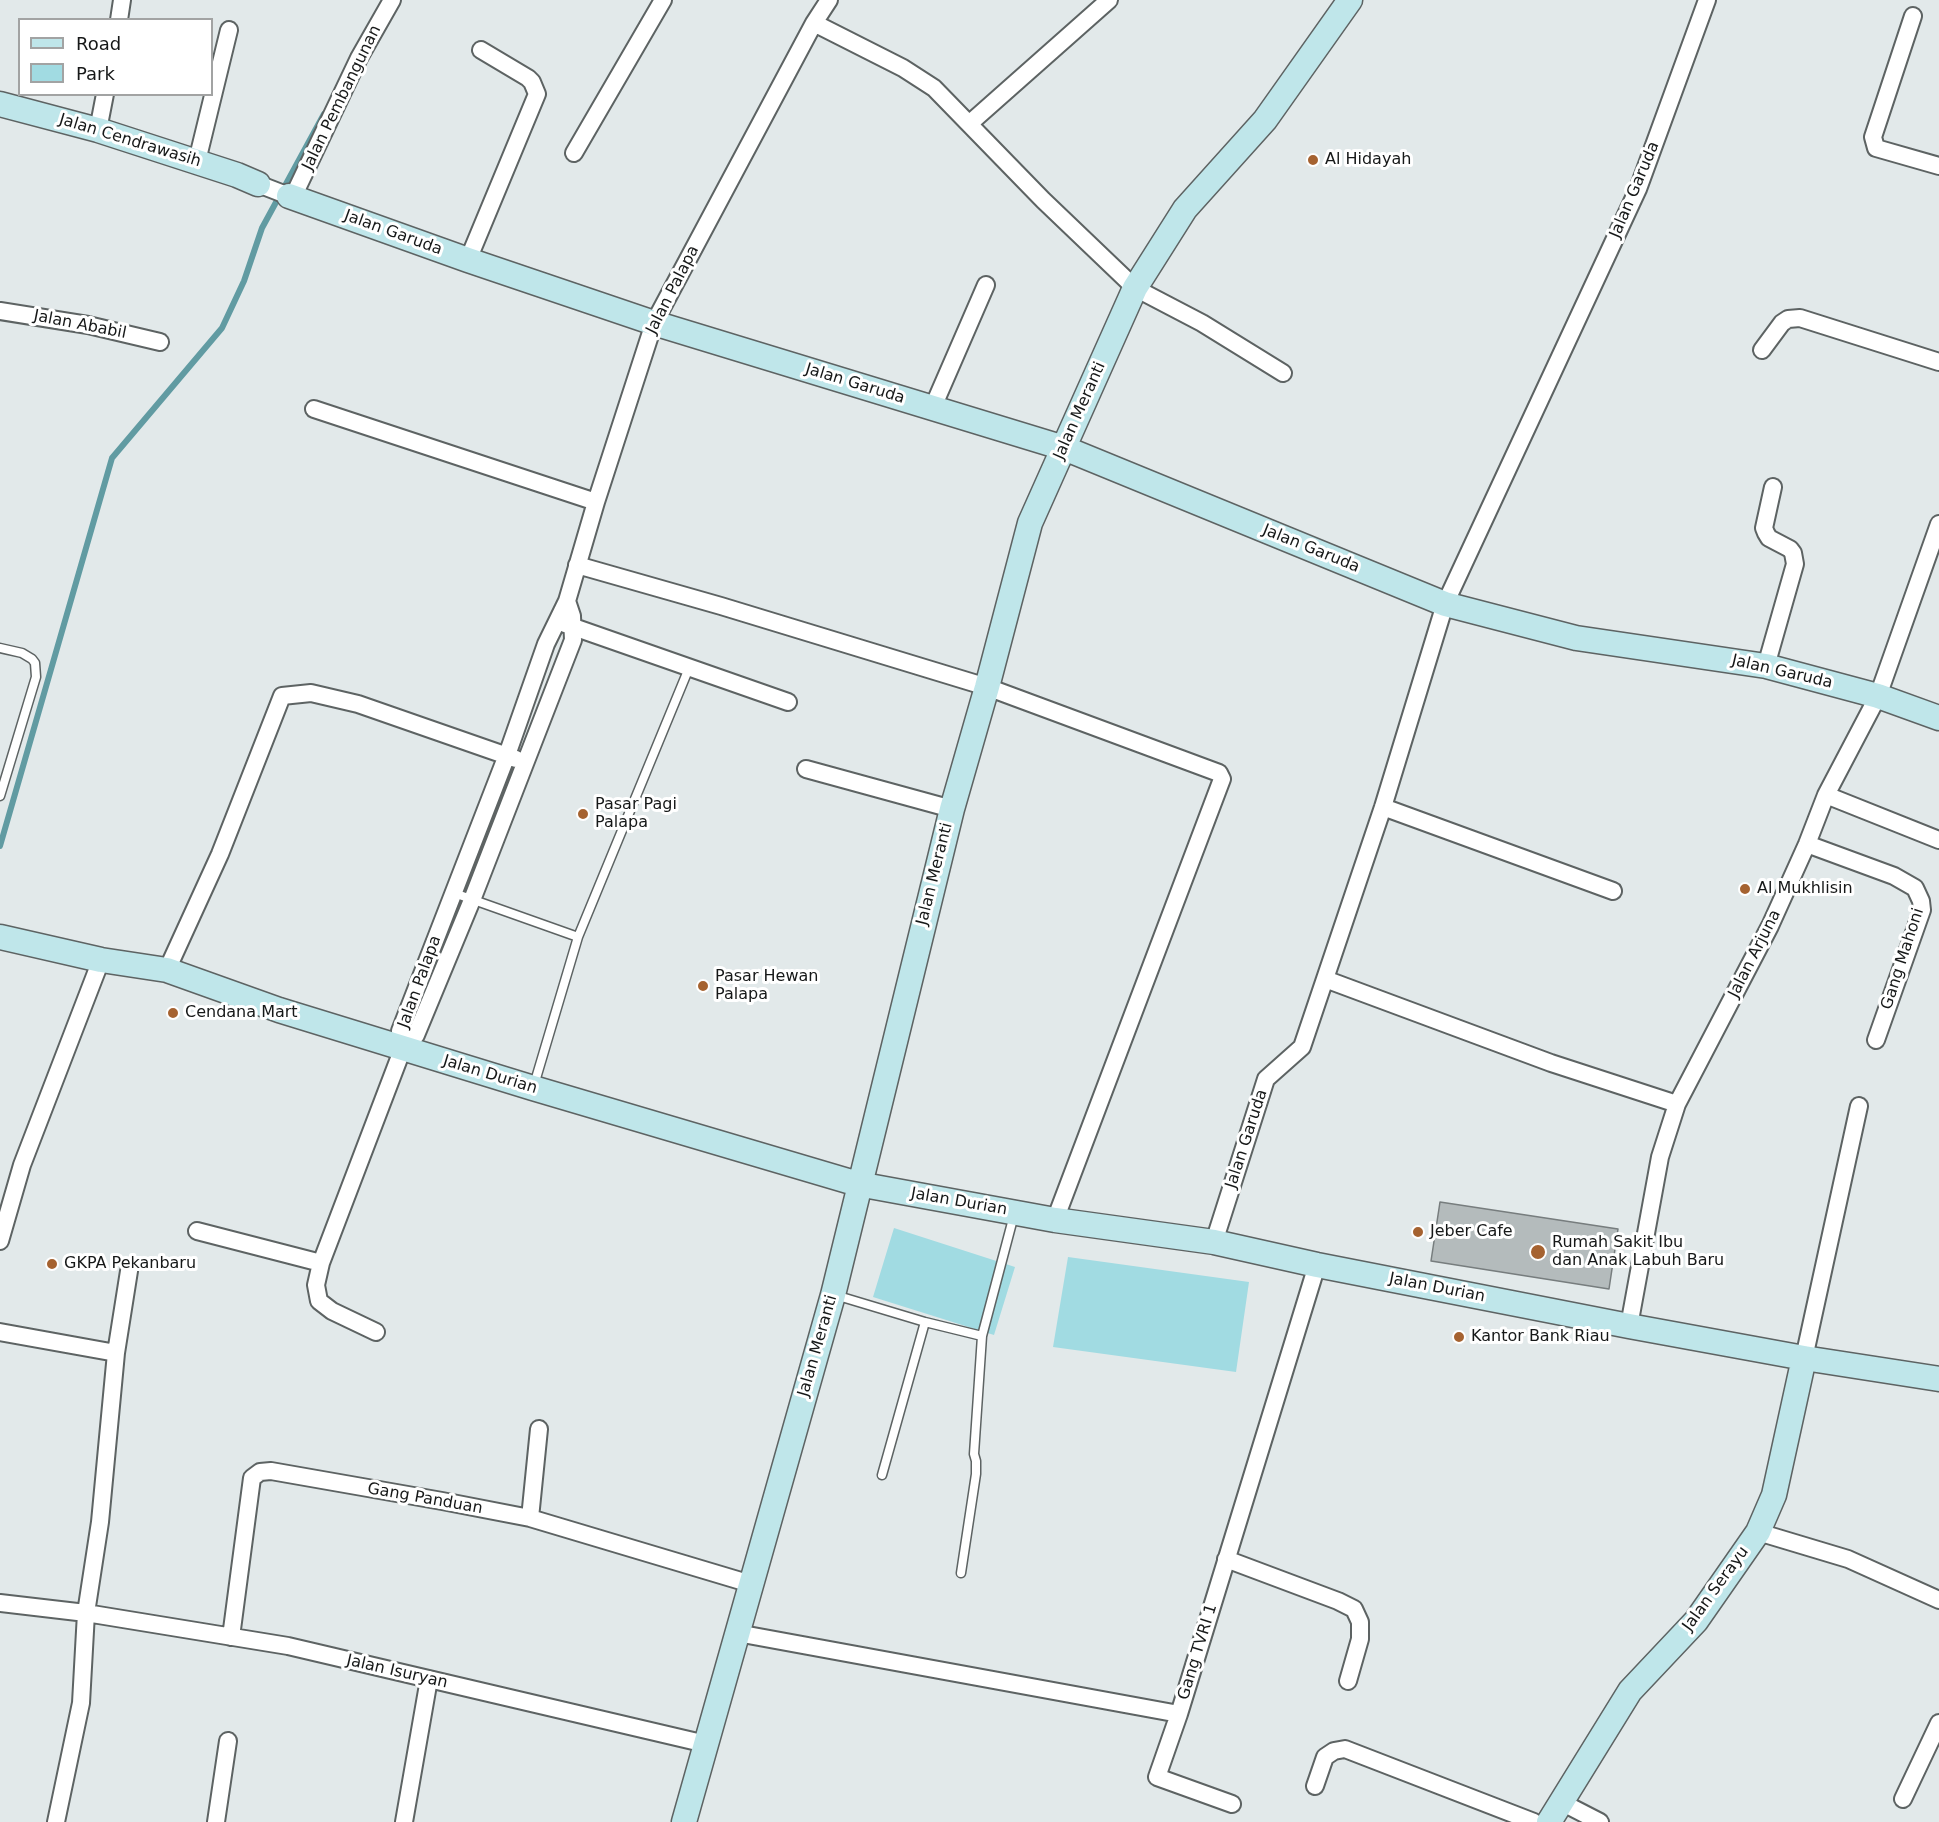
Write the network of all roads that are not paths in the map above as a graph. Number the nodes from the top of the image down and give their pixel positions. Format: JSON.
{"nodes":[{"id":1,"x":122,"y":0,"type":"edge"},
{"id":2,"x":392,"y":0,"type":"edge"},
{"id":3,"x":663,"y":0,"type":"edge"},
{"id":4,"x":829,"y":0,"type":"edge"},
{"id":5,"x":1109,"y":0,"type":"edge"},
{"id":6,"x":1350,"y":0,"type":"edge"},
{"id":7,"x":1707,"y":0,"type":"edge"},
{"id":8,"x":1913,"y":16,"type":"dead end"},
{"id":9,"x":119,"y":18,"type":"edge"},
{"id":10,"x":814,"y":23,"type":"junction"},
{"id":11,"x":229,"y":30,"type":"dead end"},
{"id":12,"x":481,"y":50,"type":"dead end"},
{"id":13,"x":105,"y":96,"type":"edge"},
{"id":14,"x":213,"y":96,"type":"edge"},
{"id":15,"x":213,"y":96,"type":"edge"},
{"id":16,"x":0,"y":104,"type":"edge"},
{"id":17,"x":969,"y":124,"type":"junction"},
{"id":18,"x":98,"y":130,"type":"junction"},
{"id":19,"x":574,"y":153,"type":"dead end"},
{"id":20,"x":197,"y":161,"type":"junction"},
{"id":21,"x":1939,"y":166,"type":"edge"},
{"id":22,"x":258,"y":184,"type":"joint"},
{"id":23,"x":291,"y":196,"type":"junction"},
{"id":24,"x":468,"y":260,"type":"junction"},
{"id":25,"x":986,"y":285,"type":"dead end"},
{"id":26,"x":1135,"y":288,"type":"junction"},
{"id":27,"x":0,"y":311,"type":"edge"},
{"id":28,"x":654,"y":323,"type":"junction"},
{"id":29,"x":160,"y":342,"type":"dead end"},
{"id":30,"x":1762,"y":350,"type":"dead end"},
{"id":31,"x":1939,"y":362,"type":"edge"},
{"id":32,"x":1283,"y":374,"type":"dead end"},
{"id":33,"x":933,"y":407,"type":"junction"},
{"id":34,"x":314,"y":409,"type":"dead end"},
{"id":35,"x":1064,"y":448,"type":"junction"},
{"id":36,"x":1773,"y":487,"type":"dead end"},
{"id":37,"x":596,"y":502,"type":"junction"},
{"id":38,"x":1939,"y":524,"type":"edge"},
{"id":39,"x":577,"y":566,"type":"junction"},
{"id":40,"x":567,"y":602,"type":"junction"},
{"id":41,"x":1445,"y":604,"type":"junction"},
{"id":42,"x":557,"y":621,"type":"junction"},
{"id":43,"x":573,"y":628,"type":"junction"},
{"id":44,"x":0,"y":648,"type":"edge"},
{"id":45,"x":1766,"y":666,"type":"junction"},
{"id":46,"x":689,"y":668,"type":"junction"},
{"id":47,"x":987,"y":687,"type":"junction"},
{"id":48,"x":1878,"y":696,"type":"junction"},
{"id":49,"x":788,"y":702,"type":"dead end"},
{"id":50,"x":1939,"y":718,"type":"edge"},
{"id":51,"x":507,"y":754,"type":"junction"},
{"id":52,"x":525,"y":763,"type":"junction"},
{"id":53,"x":806,"y":770,"type":"dead end"},
{"id":54,"x":1826,"y":795,"type":"junction"},
{"id":55,"x":0,"y":796,"type":"edge"},
{"id":56,"x":1383,"y":807,"type":"junction"},
{"id":57,"x":951,"y":809,"type":"junction"},
{"id":58,"x":1939,"y":840,"type":"edge"},
{"id":59,"x":1807,"y":844,"type":"junction"},
{"id":60,"x":1613,"y":891,"type":"dead end"},
{"id":61,"x":454,"y":893,"type":"junction"},
{"id":62,"x":472,"y":900,"type":"junction"},
{"id":63,"x":578,"y":937,"type":"junction"},
{"id":64,"x":2,"y":938,"type":"edge"},
{"id":65,"x":101,"y":960,"type":"junction"},
{"id":66,"x":167,"y":970,"type":"junction"},
{"id":67,"x":1326,"y":979,"type":"junction"},
{"id":68,"x":1876,"y":1040,"type":"dead end"},
{"id":69,"x":403,"y":1048,"type":"junction"},
{"id":70,"x":533,"y":1088,"type":"junction"},
{"id":71,"x":1677,"y":1104,"type":"junction"},
{"id":72,"x":1859,"y":1106,"type":"dead end"},
{"id":73,"x":858,"y":1184,"type":"junction"},
{"id":74,"x":1015,"y":1212,"type":"junction"},
{"id":75,"x":1054,"y":1220,"type":"junction"},
{"id":76,"x":197,"y":1231,"type":"dead end"},
{"id":77,"x":0,"y":1241,"type":"edge"},
{"id":78,"x":1214,"y":1242,"type":"junction"},
{"id":79,"x":321,"y":1263,"type":"junction"},
{"id":80,"x":1317,"y":1265,"type":"junction"},
{"id":81,"x":129,"y":1271,"type":"dead end"},
{"id":82,"x":833,"y":1294,"type":"junction"},
{"id":83,"x":925,"y":1322,"type":"junction"},
{"id":84,"x":1629,"y":1326,"type":"junction"},
{"id":85,"x":0,"y":1332,"type":"edge"},
{"id":86,"x":376,"y":1332,"type":"dead end"},
{"id":87,"x":982,"y":1336,"type":"junction"},
{"id":88,"x":116,"y":1353,"type":"junction"},
{"id":89,"x":1804,"y":1358,"type":"junction"},
{"id":90,"x":1939,"y":1379,"type":"edge"},
{"id":91,"x":539,"y":1429,"type":"dead end"},
{"id":92,"x":882,"y":1475,"type":"dead end"},
{"id":93,"x":530,"y":1518,"type":"junction"},
{"id":94,"x":1758,"y":1532,"type":"junction"},
{"id":95,"x":1226,"y":1559,"type":"junction"},
{"id":96,"x":961,"y":1573,"type":"dead end"},
{"id":97,"x":751,"y":1584,"type":"junction"},
{"id":98,"x":1939,"y":1600,"type":"edge"},
{"id":99,"x":0,"y":1603,"type":"edge"},
{"id":100,"x":86,"y":1612,"type":"junction"},
{"id":101,"x":737,"y":1633,"type":"junction"},
{"id":102,"x":231,"y":1637,"type":"junction"},
{"id":103,"x":429,"y":1679,"type":"junction"},
{"id":104,"x":1348,"y":1681,"type":"dead end"},
{"id":105,"x":1179,"y":1714,"type":"junction"},
{"id":106,"x":1939,"y":1723,"type":"edge"},
{"id":107,"x":228,"y":1741,"type":"dead end"},
{"id":108,"x":706,"y":1744,"type":"junction"},
{"id":109,"x":1315,"y":1786,"type":"dead end"},
{"id":110,"x":1902,"y":1799,"type":"dead end"},
{"id":111,"x":1232,"y":1804,"type":"dead end"},
{"id":112,"x":1556,"y":1813,"type":"edge"},
{"id":113,"x":56,"y":1822,"type":"edge"},
{"id":114,"x":216,"y":1822,"type":"edge"},
{"id":115,"x":404,"y":1822,"type":"edge"},
{"id":116,"x":684,"y":1822,"type":"edge"},
{"id":117,"x":1534,"y":1822,"type":"edge"},
{"id":118,"x":1600,"y":1822,"type":"edge"}],
"edges":[{"from":1,"to":9,"type":"street"},
{"from":2,"to":23,"type":"street","name":"Jalan Pembangunan"},
{"from":3,"to":19,"type":"street"},
{"from":4,"to":10,"type":"street","name":"Jalan Palapa"},
{"from":5,"to":17,"type":"street"},
{"from":6,"to":26,"type":"street","name":"Jalan Meranti"},
{"from":7,"to":41,"type":"street","name":"Jalan Garuda"},
{"from":8,"to":21,"type":"street"},
{"from":10,"to":17,"type":"street"},
{"from":10,"to":28,"type":"street","name":"Jalan Palapa"},
{"from":11,"to":14,"type":"street"},
{"from":12,"to":24,"type":"street"},
{"from":13,"to":18,"type":"street"},
{"from":15,"to":20,"type":"street"},
{"from":16,"to":18,"type":"street","name":"Jalan Cendrawasih"},
{"from":17,"to":26,"type":"street"},
{"from":18,"to":20,"type":"street","name":"Jalan Cendrawasih"},
{"from":20,"to":22,"type":"street","name":"Jalan Cendrawasih"},
{"from":22,"to":23,"type":"street","name":"Jalan Garuda"},
{"from":23,"to":24,"type":"street","name":"Jalan Garuda"},
{"from":24,"to":28,"type":"street","name":"Jalan Garuda"},
{"from":25,"to":33,"type":"street"},
{"from":26,"to":32,"type":"street"},
{"from":26,"to":35,"type":"street","name":"Jalan Meranti"},
{"from":27,"to":29,"type":"street","name":"Jalan Ababil"},
{"from":28,"to":33,"type":"street","name":"Jalan Garuda"},
{"from":28,"to":37,"type":"street","name":"Jalan Palapa"},
{"from":30,"to":31,"type":"street"},
{"from":33,"to":35,"type":"street","name":"Jalan Garuda"},
{"from":34,"to":37,"type":"street"},
{"from":35,"to":41,"type":"street","name":"Jalan Garuda"},
{"from":35,"to":47,"type":"street","name":"Jalan Meranti"},
{"from":36,"to":45,"type":"street"},
{"from":37,"to":39,"type":"street","name":"Jalan Palapa"},
{"from":38,"to":48,"type":"street","name":"Jalan Arjuna"},
{"from":39,"to":40,"type":"street","name":"Jalan Palapa"},
{"from":39,"to":47,"type":"street"},
{"from":40,"to":42,"type":"street","name":"Jalan Palapa"},
{"from":40,"to":43,"type":"street","name":"Jalan Palapa"},
{"from":41,"to":45,"type":"street","name":"Jalan Garuda"},
{"from":41,"to":56,"type":"street","name":"Jalan Garuda"},
{"from":42,"to":43,"type":"street"},
{"from":42,"to":51,"type":"street","name":"Jalan Palapa"},
{"from":43,"to":46,"type":"street"},
{"from":43,"to":52,"type":"street","name":"Jalan Palapa"},
{"from":44,"to":55,"type":"lane"},
{"from":45,"to":48,"type":"street","name":"Jalan Garuda"},
{"from":46,"to":49,"type":"street"},
{"from":46,"to":63,"type":"lane"},
{"from":47,"to":57,"type":"street","name":"Jalan Meranti"},
{"from":47,"to":75,"type":"street"},
{"from":48,"to":50,"type":"street","name":"Jalan Garuda"},
{"from":48,"to":54,"type":"street","name":"Jalan Arjuna"},
{"from":51,"to":52,"type":"street"},
{"from":51,"to":61,"type":"street","name":"Jalan Palapa"},
{"from":51,"to":66,"type":"street"},
{"from":52,"to":62,"type":"street","name":"Jalan Palapa"},
{"from":53,"to":57,"type":"street"},
{"from":54,"to":58,"type":"street"},
{"from":54,"to":59,"type":"street","name":"Jalan Arjuna"},
{"from":56,"to":60,"type":"street"},
{"from":56,"to":67,"type":"street","name":"Jalan Garuda"},
{"from":57,"to":73,"type":"street","name":"Jalan Meranti"},
{"from":59,"to":68,"type":"street","name":"Gang Mahoni"},
{"from":59,"to":71,"type":"street","name":"Jalan Arjuna"},
{"from":61,"to":62,"type":"lane"},
{"from":61,"to":69,"type":"street","name":"Jalan Palapa"},
{"from":62,"to":63,"type":"lane"},
{"from":62,"to":69,"type":"street","name":"Jalan Palapa"},
{"from":63,"to":70,"type":"lane"},
{"from":64,"to":65,"type":"street","name":"Jalan Durian"},
{"from":65,"to":66,"type":"street","name":"Jalan Durian"},
{"from":65,"to":77,"type":"street"},
{"from":66,"to":69,"type":"street","name":"Jalan Durian"},
{"from":67,"to":71,"type":"street"},
{"from":67,"to":78,"type":"street","name":"Jalan Garuda"},
{"from":69,"to":70,"type":"street","name":"Jalan Durian"},
{"from":69,"to":79,"type":"street"},
{"from":70,"to":73,"type":"street","name":"Jalan Durian"},
{"from":71,"to":84,"type":"street","name":"Jalan Arjuna"},
{"from":72,"to":89,"type":"street"},
{"from":73,"to":74,"type":"street","name":"Jalan Durian"},
{"from":73,"to":82,"type":"street","name":"Jalan Meranti"},
{"from":74,"to":75,"type":"street","name":"Jalan Durian"},
{"from":74,"to":87,"type":"lane"},
{"from":75,"to":78,"type":"street","name":"Jalan Durian"},
{"from":76,"to":79,"type":"street"},
{"from":78,"to":80,"type":"street","name":"Jalan Durian"},
{"from":79,"to":86,"type":"street"},
{"from":80,"to":84,"type":"street","name":"Jalan Durian"},
{"from":80,"to":95,"type":"street","name":"Gang TVRI 1"},
{"from":81,"to":88,"type":"street"},
{"from":82,"to":83,"type":"lane"},
{"from":82,"to":97,"type":"street","name":"Jalan Meranti"},
{"from":83,"to":87,"type":"lane"},
{"from":83,"to":92,"type":"lane"},
{"from":84,"to":89,"type":"street","name":"Jalan Durian"},
{"from":85,"to":88,"type":"street"},
{"from":87,"to":96,"type":"lane"},
{"from":88,"to":100,"type":"street"},
{"from":89,"to":90,"type":"street","name":"Jalan Durian"},
{"from":89,"to":94,"type":"street","name":"Jalan Serayu"},
{"from":91,"to":93,"type":"street"},
{"from":93,"to":97,"type":"street","name":"Gang Panduan"},
{"from":93,"to":102,"type":"street","name":"Gang Panduan"},
{"from":94,"to":98,"type":"street"},
{"from":94,"to":112,"type":"street","name":"Jalan Serayu"},
{"from":95,"to":104,"type":"street"},
{"from":95,"to":105,"type":"street","name":"Gang TVRI 1"},
{"from":97,"to":101,"type":"street","name":"Jalan Meranti"},
{"from":99,"to":100,"type":"street","name":"Jalan Isuryan"},
{"from":100,"to":102,"type":"street","name":"Jalan Isuryan"},
{"from":100,"to":113,"type":"street"},
{"from":101,"to":105,"type":"street","name":"Gang TVRI 1"},
{"from":101,"to":108,"type":"street","name":"Jalan Meranti"},
{"from":102,"to":103,"type":"street","name":"Jalan Isuryan"},
{"from":103,"to":108,"type":"street","name":"Jalan Isuryan"},
{"from":103,"to":115,"type":"street"},
{"from":105,"to":111,"type":"street"},
{"from":106,"to":110,"type":"street"},
{"from":107,"to":114,"type":"street"},
{"from":108,"to":116,"type":"street","name":"Jalan Meranti"},
{"from":109,"to":117,"type":"street"},
{"from":112,"to":118,"type":"street"}]}
